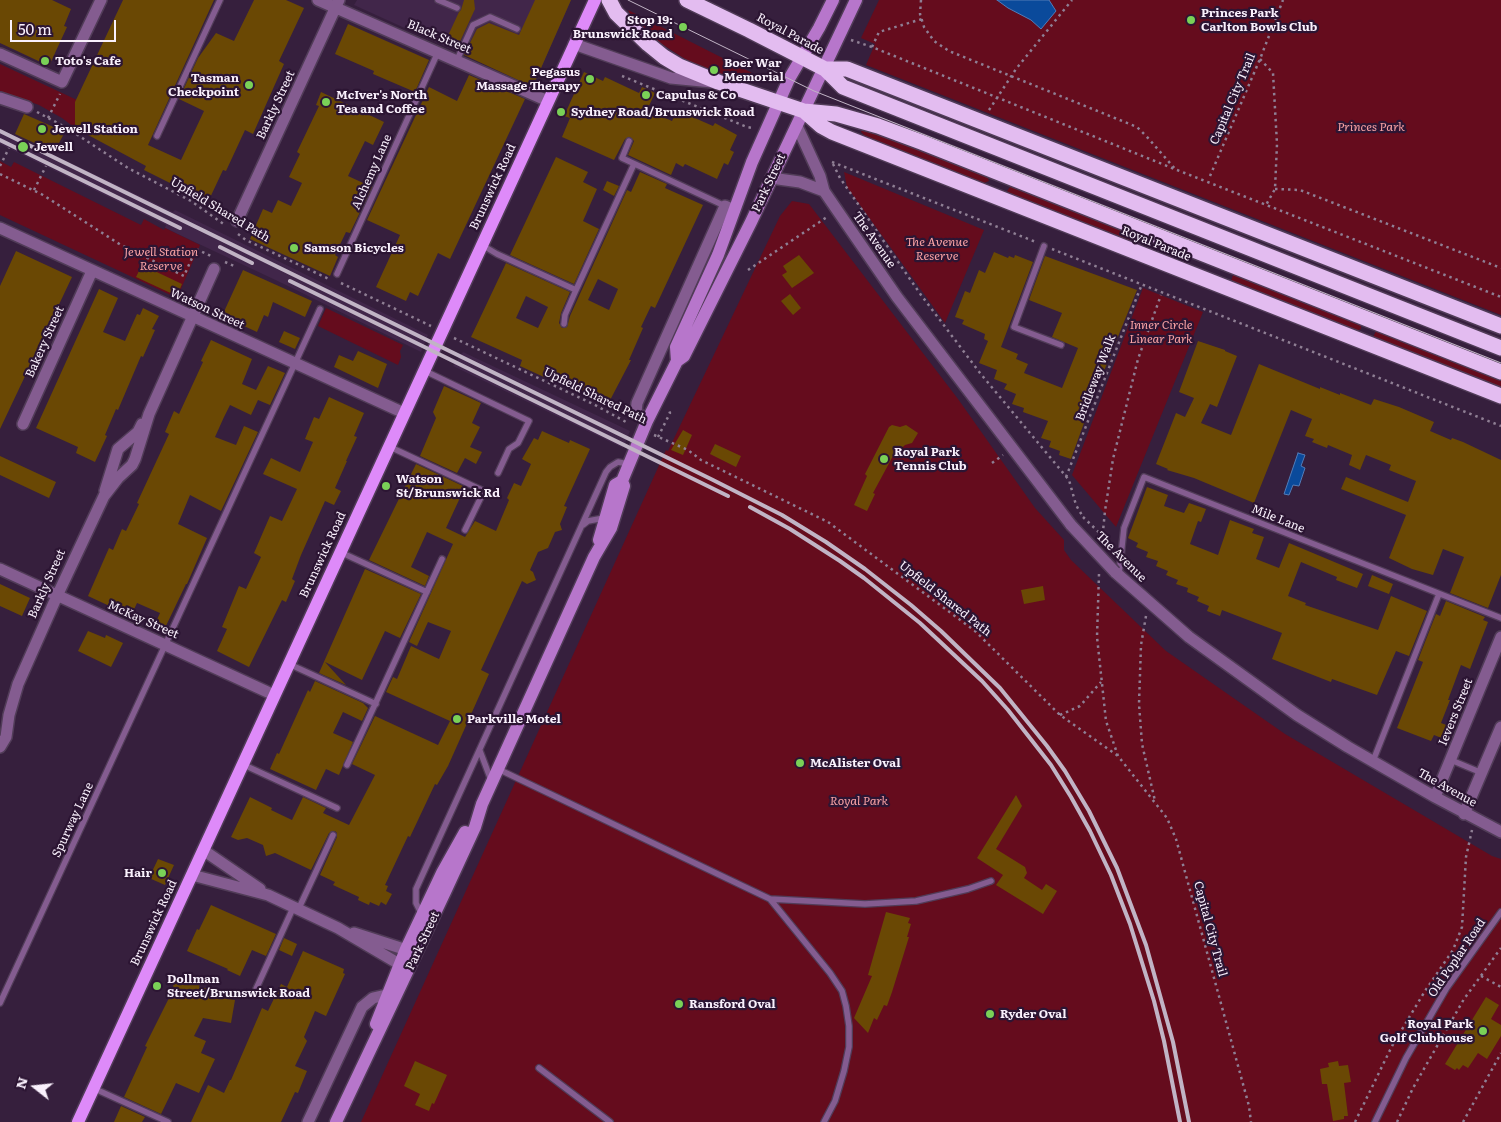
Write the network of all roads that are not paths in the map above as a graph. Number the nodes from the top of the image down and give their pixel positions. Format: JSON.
{"nodes":[{"id":1,"x":101,"y":0,"type":"edge"},
{"id":2,"x":220,"y":0,"type":"edge"},
{"id":3,"x":318,"y":0,"type":"edge"},
{"id":4,"x":438,"y":0,"type":"edge"},
{"id":5,"x":595,"y":0,"type":"edge"},
{"id":6,"x":609,"y":0,"type":"edge"},
{"id":7,"x":687,"y":0,"type":"edge"},
{"id":8,"x":832,"y":0,"type":"edge"},
{"id":9,"x":856,"y":0,"type":"edge"},
{"id":10,"x":337,"y":4,"type":"edge"},
{"id":11,"x":457,"y":8,"type":"dead end"},
{"id":12,"x":517,"y":29,"type":"dead end"},
{"id":13,"x":574,"y":44,"type":"junction"},
{"id":14,"x":438,"y":52,"type":"junction"},
{"id":15,"x":0,"y":54,"type":"edge"},
{"id":16,"x":800,"y":57,"type":"junction"},
{"id":17,"x":457,"y":60,"type":"junction"},
{"id":18,"x":825,"y":69,"type":"junction"},
{"id":19,"x":718,"y":82,"type":"junction"},
{"id":20,"x":0,"y":98,"type":"edge"},
{"id":21,"x":548,"y":101,"type":"junction"},
{"id":22,"x":778,"y":102,"type":"junction"},
{"id":23,"x":27,"y":107,"type":"road end"},
{"id":24,"x":804,"y":111,"type":"junction"},
{"id":25,"x":797,"y":126,"type":"junction"},
{"id":26,"x":157,"y":136,"type":"dead end"},
{"id":27,"x":1019,"y":137,"type":"junction"},
{"id":28,"x":629,"y":141,"type":"dead end"},
{"id":29,"x":1012,"y":154,"type":"junction"},
{"id":30,"x":634,"y":164,"type":"junction"},
{"id":31,"x":1003,"y":174,"type":"junction"},
{"id":32,"x":771,"y":178,"type":"junction"},
{"id":33,"x":824,"y":191,"type":"junction"},
{"id":34,"x":994,"y":196,"type":"junction"},
{"id":35,"x":730,"y":208,"type":"junction"},
{"id":36,"x":1199,"y":208,"type":"junction"},
{"id":37,"x":1192,"y":225,"type":"junction"},
{"id":38,"x":233,"y":226,"type":"road end"},
{"id":39,"x":1,"y":231,"type":"edge"},
{"id":40,"x":482,"y":245,"type":"junction"},
{"id":41,"x":1044,"y":246,"type":"road end"},
{"id":42,"x":1185,"y":246,"type":"junction"},
{"id":43,"x":1350,"y":267,"type":"junction"},
{"id":44,"x":1177,"y":268,"type":"junction"},
{"id":45,"x":214,"y":269,"type":"dead end"},
{"id":46,"x":92,"y":271,"type":"junction"},
{"id":47,"x":338,"y":274,"type":"dead end"},
{"id":48,"x":1342,"y":285,"type":"junction"},
{"id":49,"x":576,"y":290,"type":"junction"},
{"id":50,"x":320,"y":309,"type":"dead end"},
{"id":51,"x":192,"y":317,"type":"junction"},
{"id":52,"x":1378,"y":323,"type":"junction"},
{"id":53,"x":564,"y":324,"type":"dead end"},
{"id":54,"x":1501,"y":326,"type":"edge"},
{"id":55,"x":1369,"y":344,"type":"junction"},
{"id":56,"x":1061,"y":345,"type":"dead end"},
{"id":57,"x":1501,"y":348,"type":"edge"},
{"id":58,"x":677,"y":361,"type":"junction"},
{"id":59,"x":295,"y":364,"type":"junction"},
{"id":60,"x":424,"y":370,"type":"junction"},
{"id":61,"x":1501,"y":372,"type":"edge"},
{"id":62,"x":1501,"y":396,"type":"edge"},
{"id":63,"x":404,"y":413,"type":"junction"},
{"id":64,"x":149,"y":414,"type":"junction"},
{"id":65,"x":23,"y":424,"type":"dead end"},
{"id":66,"x":645,"y":425,"type":"junction"},
{"id":67,"x":388,"y":446,"type":"junction"},
{"id":68,"x":628,"y":464,"type":"junction"},
{"id":69,"x":498,"y":473,"type":"dead end"},
{"id":70,"x":622,"y":481,"type":"junction"},
{"id":71,"x":104,"y":496,"type":"junction"},
{"id":72,"x":604,"y":518,"type":"junction"},
{"id":73,"x":583,"y":525,"type":"junction"},
{"id":74,"x":465,"y":530,"type":"dead end"},
{"id":75,"x":340,"y":552,"type":"junction"},
{"id":76,"x":594,"y":557,"type":"junction"},
{"id":77,"x":442,"y":559,"type":"dead end"},
{"id":78,"x":0,"y":569,"type":"edge"},
{"id":79,"x":1117,"y":574,"type":"junction"},
{"id":80,"x":427,"y":592,"type":"junction"},
{"id":81,"x":1439,"y":594,"type":"junction"},
{"id":82,"x":57,"y":596,"type":"junction"},
{"id":83,"x":1501,"y":618,"type":"edge"},
{"id":84,"x":1501,"y":637,"type":"edge"},
{"id":85,"x":165,"y":645,"type":"junction"},
{"id":86,"x":288,"y":664,"type":"junction"},
{"id":87,"x":18,"y":684,"type":"junction"},
{"id":88,"x":274,"y":694,"type":"junction"},
{"id":89,"x":376,"y":704,"type":"junction"},
{"id":90,"x":0,"y":712,"type":"edge"},
{"id":91,"x":1501,"y":727,"type":"edge"},
{"id":92,"x":0,"y":747,"type":"edge"},
{"id":93,"x":480,"y":751,"type":"junction"},
{"id":94,"x":1451,"y":760,"type":"junction"},
{"id":95,"x":1373,"y":761,"type":"junction"},
{"id":96,"x":242,"y":764,"type":"junction"},
{"id":97,"x":347,"y":765,"type":"dead end"},
{"id":98,"x":498,"y":769,"type":"junction"},
{"id":99,"x":1482,"y":773,"type":"junction"},
{"id":100,"x":492,"y":782,"type":"junction"},
{"id":101,"x":1436,"y":798,"type":"junction"},
{"id":102,"x":337,"y":808,"type":"dead end"},
{"id":103,"x":1470,"y":816,"type":"junction"},
{"id":104,"x":1501,"y":832,"type":"edge"},
{"id":105,"x":332,"y":836,"type":"dead end"},
{"id":106,"x":203,"y":850,"type":"junction"},
{"id":107,"x":192,"y":875,"type":"junction"},
{"id":108,"x":991,"y":881,"type":"dead end"},
{"id":109,"x":268,"y":895,"type":"junction"},
{"id":110,"x":770,"y":899,"type":"junction"},
{"id":111,"x":297,"y":907,"type":"junction"},
{"id":112,"x":1501,"y":912,"type":"edge"},
{"id":113,"x":426,"y":919,"type":"junction"},
{"id":114,"x":338,"y":928,"type":"junction"},
{"id":115,"x":411,"y":951,"type":"junction"},
{"id":116,"x":404,"y":967,"type":"junction"},
{"id":117,"x":256,"y":990,"type":"dead end"},
{"id":118,"x":386,"y":995,"type":"junction"},
{"id":119,"x":0,"y":1003,"type":"edge"},
{"id":120,"x":539,"y":1068,"type":"dead end"},
{"id":121,"x":357,"y":1076,"type":"junction"},
{"id":122,"x":93,"y":1088,"type":"junction"},
{"id":123,"x":78,"y":1122,"type":"edge"},
{"id":124,"x":168,"y":1122,"type":"edge"},
{"id":125,"x":308,"y":1122,"type":"edge"},
{"id":126,"x":336,"y":1122,"type":"edge"},
{"id":127,"x":610,"y":1122,"type":"edge"},
{"id":128,"x":824,"y":1122,"type":"edge"},
{"id":129,"x":1375,"y":1122,"type":"edge"}],
"edges":[{"from":1,"to":15,"type":"street"},
{"from":2,"to":26,"type":"lane"},
{"from":3,"to":10,"type":"street","name":"Black Street"},
{"from":4,"to":11,"type":"lane"},
{"from":5,"to":13,"type":"main road","name":"Brunswick Road"},
{"from":6,"to":19,"type":"highway","name":"Royal Parade"},
{"from":7,"to":16,"type":"highway","name":"Royal Parade"},
{"from":8,"to":16,"type":"street","name":"Park Street"},
{"from":9,"to":18,"type":"street","name":"Park Street"},
{"from":10,"to":14,"type":"street","name":"Black Street"},
{"from":10,"to":38,"type":"street","name":"Barkly Street"},
{"from":12,"to":17,"type":"lane"},
{"from":13,"to":19,"type":"street","name":"Royal Parade"},
{"from":13,"to":21,"type":"main road","name":"Brunswick Road"},
{"from":14,"to":17,"type":"street","name":"Black Street"},
{"from":14,"to":47,"type":"lane","name":"Alchemy Lane"},
{"from":16,"to":18,"type":"highway","name":"Royal Parade"},
{"from":16,"to":22,"type":"street","name":"Park Street"},
{"from":17,"to":21,"type":"street","name":"Black Street"},
{"from":18,"to":24,"type":"street","name":"Park Street"},
{"from":18,"to":27,"type":"highway","name":"Royal Parade"},
{"from":18,"to":29,"type":"highway","name":"Royal Parade"},
{"from":19,"to":22,"type":"highway","name":"Royal Parade"},
{"from":20,"to":23,"type":"street"},
{"from":21,"to":40,"type":"main road","name":"Brunswick Road"},
{"from":22,"to":24,"type":"highway","name":"Royal Parade"},
{"from":22,"to":35,"type":"street","name":"Park Street"},
{"from":24,"to":25,"type":"street","name":"Park Street"},
{"from":24,"to":31,"type":"highway","name":"Royal Parade"},
{"from":24,"to":34,"type":"highway","name":"Royal Parade"},
{"from":25,"to":32,"type":"street","name":"Park Street"},
{"from":25,"to":33,"type":"street","name":"The Avenue"},
{"from":27,"to":29,"type":"highway"},
{"from":27,"to":36,"type":"highway","name":"Royal Parade"},
{"from":28,"to":30,"type":"lane"},
{"from":29,"to":37,"type":"highway","name":"Royal Parade"},
{"from":30,"to":35,"type":"lane"},
{"from":30,"to":49,"type":"lane"},
{"from":31,"to":34,"type":"highway"},
{"from":31,"to":42,"type":"highway","name":"Royal Parade"},
{"from":32,"to":33,"type":"street"},
{"from":32,"to":58,"type":"street","name":"Park Street"},
{"from":33,"to":79,"type":"street","name":"The Avenue","bridge":true},
{"from":34,"to":44,"type":"highway","name":"Royal Parade"},
{"from":35,"to":58,"type":"street","name":"Park Street"},
{"from":35,"to":66,"type":"street","name":"Park Street"},
{"from":36,"to":37,"type":"highway"},
{"from":36,"to":43,"type":"highway","name":"Royal Parade"},
{"from":37,"to":42,"type":"highway"},
{"from":37,"to":48,"type":"highway","name":"Royal Parade"},
{"from":39,"to":46,"type":"street","name":"Watson Street"},
{"from":40,"to":49,"type":"lane"},
{"from":40,"to":60,"type":"main road","name":"Brunswick Road"},
{"from":41,"to":56,"type":"lane"},
{"from":42,"to":44,"type":"highway"},
{"from":42,"to":52,"type":"highway","name":"Royal Parade"},
{"from":43,"to":48,"type":"highway"},
{"from":43,"to":54,"type":"highway","name":"Royal Parade"},
{"from":44,"to":55,"type":"highway","name":"Royal Parade"},
{"from":45,"to":51,"type":"street","name":"Barkly Street"},
{"from":46,"to":51,"type":"street","name":"Watson Street"},
{"from":46,"to":65,"type":"street","name":"Bakery Street"},
{"from":48,"to":57,"type":"highway","name":"Royal Parade"},
{"from":49,"to":53,"type":"lane"},
{"from":50,"to":59,"type":"lane","name":"Spurway Lane"},
{"from":51,"to":59,"type":"street","name":"Watson Street"},
{"from":51,"to":64,"type":"street","name":"Barkly Street"},
{"from":52,"to":55,"type":"highway"},
{"from":52,"to":61,"type":"highway","name":"Royal Parade"},
{"from":55,"to":62,"type":"highway","name":"Royal Parade"},
{"from":58,"to":66,"type":"street","name":"Park Street"},
{"from":59,"to":63,"type":"street","name":"Watson Street"},
{"from":59,"to":85,"type":"lane","name":"Spurway Lane"},
{"from":60,"to":63,"type":"main road","name":"Brunswick Road"},
{"from":60,"to":69,"type":"lane"},
{"from":63,"to":67,"type":"main road","name":"Brunswick Road"},
{"from":64,"to":71,"type":"street","name":"Barkly Street"},
{"from":64,"to":71,"type":"street","name":"Barkly Street"},
{"from":66,"to":68,"type":"street","name":"Park Street"},
{"from":67,"to":74,"type":"lane"},
{"from":67,"to":75,"type":"main road","name":"Brunswick Road"},
{"from":68,"to":70,"type":"street","name":"Park Street"},
{"from":68,"to":73,"type":"lane"},
{"from":70,"to":72,"type":"street","name":"Park Street"},
{"from":70,"to":76,"type":"street","name":"Park Street"},
{"from":71,"to":82,"type":"street","name":"Barkly Street"},
{"from":72,"to":73,"type":"lane"},
{"from":72,"to":76,"type":"street","name":"Park Street"},
{"from":73,"to":93,"type":"lane"},
{"from":75,"to":80,"type":"lane"},
{"from":75,"to":86,"type":"main road","name":"Brunswick Road"},
{"from":76,"to":98,"type":"street","name":"Park Street"},
{"from":77,"to":80,"type":"lane"},
{"from":78,"to":82,"type":"street","name":"McKay Street"},
{"from":79,"to":81,"type":"lane","name":"Mile Lane"},
{"from":79,"to":95,"type":"street","name":"The Avenue"},
{"from":80,"to":89,"type":"lane"},
{"from":81,"to":83,"type":"lane","name":"Mile Lane"},
{"from":81,"to":95,"type":"lane"},
{"from":82,"to":85,"type":"street","name":"McKay Street"},
{"from":82,"to":87,"type":"street","name":"Barkly Street"},
{"from":84,"to":94,"type":"street","name":"Ievers Street"},
{"from":85,"to":88,"type":"street","name":"McKay Street"},
{"from":85,"to":119,"type":"lane","name":"Spurway Lane"},
{"from":86,"to":88,"type":"main road","name":"Brunswick Road"},
{"from":86,"to":89,"type":"lane"},
{"from":87,"to":90,"type":"street","name":"Barkly Street"},
{"from":87,"to":92,"type":"street","name":"Barkly Street"},
{"from":88,"to":96,"type":"main road","name":"Brunswick Road"},
{"from":89,"to":97,"type":"lane"},
{"from":91,"to":99,"type":"street"},
{"from":93,"to":100,"type":"lane"},
{"from":93,"to":113,"type":"lane"},
{"from":94,"to":99,"type":"lane"},
{"from":94,"to":101,"type":"street","name":"Ievers Street"},
{"from":95,"to":101,"type":"street","name":"The Avenue"},
{"from":96,"to":102,"type":"lane"},
{"from":96,"to":106,"type":"main road","name":"Brunswick Road"},
{"from":98,"to":100,"type":"street","name":"Park Street"},
{"from":98,"to":110,"type":"lane"},
{"from":99,"to":103,"type":"street"},
{"from":100,"to":113,"type":"street","name":"Park Street"},
{"from":101,"to":103,"type":"street","name":"The Avenue"},
{"from":103,"to":104,"type":"street","name":"The Avenue"},
{"from":105,"to":111,"type":"lane"},
{"from":106,"to":107,"type":"main road","name":"Brunswick Road"},
{"from":106,"to":109,"type":"street"},
{"from":107,"to":109,"type":"street"},
{"from":107,"to":122,"type":"main road","name":"Brunswick Road"},
{"from":108,"to":110,"type":"lane"},
{"from":109,"to":111,"type":"street"},
{"from":110,"to":128,"type":"lane"},
{"from":111,"to":114,"type":"street"},
{"from":111,"to":117,"type":"lane"},
{"from":112,"to":129,"type":"lane","name":"Old Poplar Road"},
{"from":113,"to":115,"type":"street","name":"Park Street"},
{"from":114,"to":115,"type":"street"},
{"from":114,"to":116,"type":"street"},
{"from":115,"to":116,"type":"street","name":"Park Street"},
{"from":116,"to":118,"type":"street","name":"Park Street"},
{"from":116,"to":121,"type":"street","name":"Park Street"},
{"from":118,"to":121,"type":"street","name":"Park Street"},
{"from":118,"to":125,"type":"street"},
{"from":120,"to":127,"type":"lane"},
{"from":121,"to":126,"type":"street","name":"Park Street"},
{"from":122,"to":123,"type":"main road","name":"Brunswick Road"},
{"from":122,"to":124,"type":"lane"}]}
